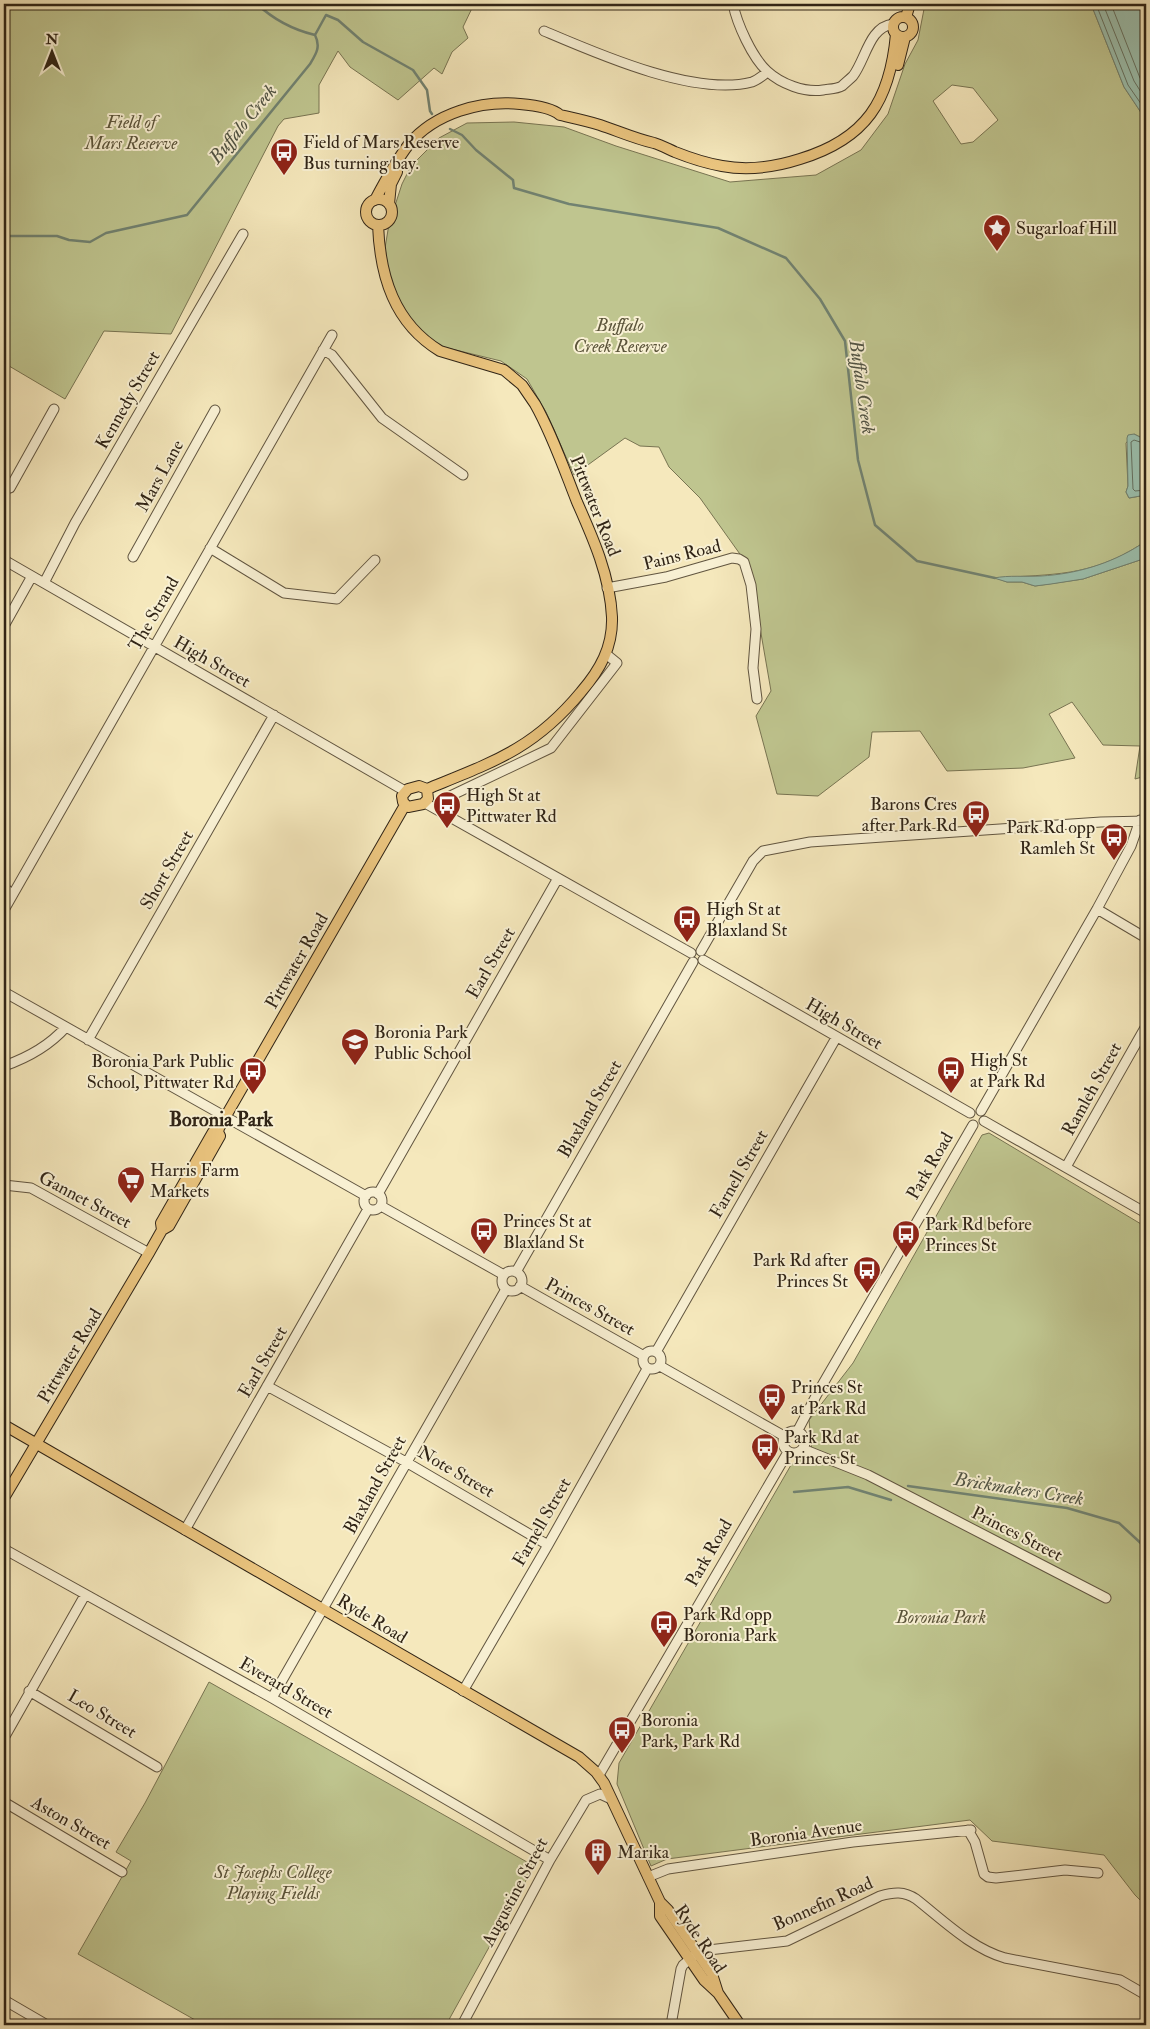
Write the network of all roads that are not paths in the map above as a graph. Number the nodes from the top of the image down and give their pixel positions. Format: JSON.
{"nodes":[{"id":1,"x":733,"y":4,"type":"edge"},
{"id":2,"x":910,"y":4,"type":"edge"},
{"id":3,"x":906,"y":17,"type":"junction"},
{"id":4,"x":544,"y":31,"type":"dead end"},
{"id":5,"x":898,"y":32,"type":"junction"},
{"id":6,"x":768,"y":72,"type":"junction"},
{"id":7,"x":560,"y":115,"type":"junction"},
{"id":8,"x":375,"y":200,"type":"junction"},
{"id":9,"x":389,"y":204,"type":"junction"},
{"id":10,"x":378,"y":225,"type":"junction"},
{"id":11,"x":243,"y":234,"type":"dead end"},
{"id":12,"x":332,"y":335,"type":"dead end"},
{"id":13,"x":323,"y":350,"type":"junction"},
{"id":14,"x":54,"y":409,"type":"dead end"},
{"id":15,"x":216,"y":410,"type":"dead end"},
{"id":16,"x":462,"y":475,"type":"dead end"},
{"id":17,"x":10,"y":488,"type":"dead end"},
{"id":18,"x":210,"y":548,"type":"junction"},
{"id":19,"x":133,"y":557,"type":"dead end"},
{"id":20,"x":4,"y":560,"type":"edge"},
{"id":21,"x":375,"y":560,"type":"dead end"},
{"id":22,"x":32,"y":576,"type":"junction"},
{"id":23,"x":44,"y":583,"type":"junction"},
{"id":24,"x":607,"y":588,"type":"junction"},
{"id":25,"x":4,"y":626,"type":"edge"},
{"id":26,"x":154,"y":647,"type":"junction"},
{"id":27,"x":606,"y":654,"type":"junction"},
{"id":28,"x":757,"y":700,"type":"dead end"},
{"id":29,"x":274,"y":715,"type":"junction"},
{"id":30,"x":427,"y":789,"type":"junction"},
{"id":31,"x":405,"y":791,"type":"junction"},
{"id":32,"x":425,"y":803,"type":"junction"},
{"id":33,"x":405,"y":805,"type":"junction"},
{"id":34,"x":439,"y":811,"type":"junction"},
{"id":35,"x":1143,"y":821,"type":"edge"},
{"id":36,"x":558,"y":878,"type":"junction"},
{"id":37,"x":4,"y":887,"type":"edge"},
{"id":38,"x":12,"y":894,"type":"junction"},
{"id":39,"x":1097,"y":909,"type":"junction"},
{"id":40,"x":4,"y":910,"type":"edge"},
{"id":41,"x":1146,"y":938,"type":"edge"},
{"id":42,"x":697,"y":957,"type":"junction"},
{"id":43,"x":4,"y":992,"type":"edge"},
{"id":44,"x":1146,"y":1026,"type":"edge"},
{"id":45,"x":66,"y":1027,"type":"junction"},
{"id":46,"x":836,"y":1038,"type":"junction"},
{"id":47,"x":88,"y":1040,"type":"junction"},
{"id":48,"x":4,"y":1066,"type":"edge"},
{"id":49,"x":981,"y":1111,"type":"junction"},
{"id":50,"x":970,"y":1113,"type":"junction"},
{"id":51,"x":225,"y":1118,"type":"junction"},
{"id":52,"x":984,"y":1121,"type":"junction"},
{"id":53,"x":973,"y":1124,"type":"junction"},
{"id":54,"x":1066,"y":1168,"type":"junction"},
{"id":55,"x":4,"y":1185,"type":"edge"},
{"id":56,"x":378,"y":1194,"type":"junction"},
{"id":57,"x":366,"y":1196,"type":"junction"},
{"id":58,"x":381,"y":1206,"type":"junction"},
{"id":59,"x":368,"y":1209,"type":"junction"},
{"id":60,"x":1146,"y":1213,"type":"edge"},
{"id":61,"x":149,"y":1253,"type":"junction"},
{"id":62,"x":516,"y":1272,"type":"junction"},
{"id":63,"x":504,"y":1275,"type":"junction"},
{"id":64,"x":520,"y":1286,"type":"junction"},
{"id":65,"x":506,"y":1289,"type":"junction"},
{"id":66,"x":656,"y":1352,"type":"junction"},
{"id":67,"x":644,"y":1356,"type":"junction"},
{"id":68,"x":660,"y":1366,"type":"junction"},
{"id":69,"x":648,"y":1369,"type":"junction"},
{"id":70,"x":267,"y":1386,"type":"junction"},
{"id":71,"x":4,"y":1425,"type":"edge"},
{"id":72,"x":797,"y":1432,"type":"junction"},
{"id":73,"x":784,"y":1436,"type":"junction"},
{"id":74,"x":37,"y":1443,"type":"junction"},
{"id":75,"x":803,"y":1449,"type":"junction"},
{"id":76,"x":788,"y":1452,"type":"junction"},
{"id":77,"x":406,"y":1462,"type":"junction"},
{"id":78,"x":4,"y":1498,"type":"edge"},
{"id":79,"x":185,"y":1530,"type":"junction"},
{"id":80,"x":548,"y":1545,"type":"junction"},
{"id":81,"x":4,"y":1549,"type":"edge"},
{"id":82,"x":86,"y":1594,"type":"junction"},
{"id":83,"x":1106,"y":1598,"type":"dead end"},
{"id":84,"x":324,"y":1609,"type":"junction"},
{"id":85,"x":29,"y":1691,"type":"junction"},
{"id":86,"x":463,"y":1691,"type":"junction"},
{"id":87,"x":272,"y":1698,"type":"junction"},
{"id":88,"x":4,"y":1738,"type":"edge"},
{"id":89,"x":157,"y":1766,"type":"dead end"},
{"id":90,"x":599,"y":1775,"type":"junction"},
{"id":91,"x":611,"y":1799,"type":"junction"},
{"id":92,"x":4,"y":1802,"type":"edge"},
{"id":93,"x":550,"y":1860,"type":"junction"},
{"id":94,"x":122,"y":1872,"type":"dead end"},
{"id":95,"x":1098,"y":1873,"type":"dead end"},
{"id":96,"x":648,"y":1878,"type":"junction"},
{"id":97,"x":693,"y":1956,"type":"junction"},
{"id":98,"x":1146,"y":1995,"type":"edge"},
{"id":99,"x":4,"y":2000,"type":"edge"},
{"id":100,"x":47,"y":2025,"type":"edge"},
{"id":101,"x":462,"y":2025,"type":"edge"},
{"id":102,"x":671,"y":2025,"type":"edge"},
{"id":103,"x":740,"y":2025,"type":"edge"}],
"edges":[{"from":1,"to":6,"type":"street"},
{"from":2,"to":3,"type":"main road"},
{"from":3,"to":5,"type":"main road"},
{"from":3,"to":5,"type":"main road"},
{"from":4,"to":6,"type":"street"},
{"from":5,"to":6,"type":"street"},
{"from":5,"to":7,"type":"main road"},
{"from":7,"to":8,"type":"main road"},
{"from":7,"to":9,"type":"main road"},
{"from":8,"to":9,"type":"main road"},
{"from":8,"to":10,"type":"main road"},
{"from":9,"to":10,"type":"main road"},
{"from":10,"to":24,"type":"main road","name":"Pittwater Road"},
{"from":11,"to":23,"type":"street","name":"Kennedy Street"},
{"from":12,"to":13,"type":"street","name":"The Strand"},
{"from":13,"to":16,"type":"street"},
{"from":13,"to":18,"type":"street","name":"The Strand"},
{"from":14,"to":17,"type":"street"},
{"from":15,"to":19,"type":"street","name":"Mars Lane"},
{"from":18,"to":21,"type":"street"},
{"from":18,"to":26,"type":"street","name":"The Strand"},
{"from":20,"to":22,"type":"street","name":"High Street"},
{"from":22,"to":23,"type":"street","name":"High Street"},
{"from":22,"to":25,"type":"street"},
{"from":23,"to":26,"type":"street","name":"High Street"},
{"from":24,"to":27,"type":"main road","name":"Pittwater Road"},
{"from":24,"to":28,"type":"street","name":"Pains Road"},
{"from":26,"to":29,"type":"street","name":"High Street"},
{"from":26,"to":38,"type":"street","name":"The Strand"},
{"from":27,"to":30,"type":"main road","name":"Pittwater Road"},
{"from":27,"to":34,"type":"street"},
{"from":29,"to":31,"type":"street","name":"High Street"},
{"from":29,"to":47,"type":"street","name":"Short Street"},
{"from":30,"to":31,"type":"main road"},
{"from":30,"to":32,"type":"main road"},
{"from":31,"to":33,"type":"main road"},
{"from":32,"to":33,"type":"main road"},
{"from":32,"to":34,"type":"street","name":"High Street"},
{"from":33,"to":51,"type":"main road","name":"Pittwater Road"},
{"from":34,"to":36,"type":"street","name":"High Street"},
{"from":35,"to":39,"type":"street"},
{"from":35,"to":42,"type":"street","name":"Blaxland Street"},
{"from":36,"to":42,"type":"street","name":"High Street"},
{"from":36,"to":56,"type":"street","name":"Earl Street"},
{"from":37,"to":38,"type":"street"},
{"from":38,"to":40,"type":"street","name":"The Strand"},
{"from":39,"to":41,"type":"street"},
{"from":39,"to":49,"type":"street"},
{"from":42,"to":46,"type":"street","name":"High Street"},
{"from":42,"to":62,"type":"street","name":"Blaxland Street"},
{"from":43,"to":45,"type":"street"},
{"from":44,"to":54,"type":"street","name":"Ramleh Street"},
{"from":45,"to":47,"type":"street"},
{"from":45,"to":48,"type":"street"},
{"from":46,"to":50,"type":"street","name":"High Street"},
{"from":46,"to":66,"type":"street","name":"Farnell Street"},
{"from":47,"to":51,"type":"street"},
{"from":49,"to":50,"type":"street"},
{"from":49,"to":52,"type":"street"},
{"from":50,"to":53,"type":"street"},
{"from":51,"to":57,"type":"street"},
{"from":51,"to":61,"type":"main road","name":"Pittwater Road"},
{"from":52,"to":53,"type":"street"},
{"from":52,"to":54,"type":"street"},
{"from":53,"to":72,"type":"street","name":"Park Road"},
{"from":54,"to":60,"type":"street"},
{"from":55,"to":61,"type":"street","name":"Gannet Street"},
{"from":56,"to":57,"type":"street"},
{"from":56,"to":58,"type":"street"},
{"from":57,"to":59,"type":"street"},
{"from":58,"to":59,"type":"street"},
{"from":58,"to":63,"type":"street"},
{"from":59,"to":70,"type":"street","name":"Earl Street"},
{"from":61,"to":74,"type":"main road","name":"Pittwater Road"},
{"from":62,"to":63,"type":"street"},
{"from":62,"to":64,"type":"street"},
{"from":63,"to":65,"type":"street"},
{"from":64,"to":65,"type":"street"},
{"from":64,"to":67,"type":"street","name":"Princes Street"},
{"from":65,"to":77,"type":"street","name":"Blaxland Street"},
{"from":66,"to":67,"type":"street"},
{"from":66,"to":68,"type":"street"},
{"from":67,"to":69,"type":"street"},
{"from":68,"to":69,"type":"street"},
{"from":68,"to":73,"type":"street"},
{"from":69,"to":80,"type":"street","name":"Farnell Street"},
{"from":70,"to":77,"type":"street","name":"Note Street"},
{"from":70,"to":79,"type":"street","name":"Earl Street"},
{"from":71,"to":74,"type":"main road","name":"Ryde Road"},
{"from":72,"to":73,"type":"street"},
{"from":72,"to":75,"type":"street"},
{"from":73,"to":76,"type":"street"},
{"from":74,"to":78,"type":"main road","name":"Pittwater Road"},
{"from":74,"to":79,"type":"main road","name":"Ryde Road"},
{"from":75,"to":76,"type":"street"},
{"from":75,"to":83,"type":"street","name":"Princes Street"},
{"from":76,"to":90,"type":"street","name":"Park Road"},
{"from":77,"to":80,"type":"street","name":"Note Street"},
{"from":77,"to":84,"type":"street","name":"Blaxland Street"},
{"from":79,"to":84,"type":"main road","name":"Ryde Road"},
{"from":80,"to":86,"type":"street","name":"Farnell Street"},
{"from":81,"to":82,"type":"street","name":"Everard Street"},
{"from":82,"to":85,"type":"street"},
{"from":82,"to":87,"type":"street","name":"Everard Street"},
{"from":84,"to":86,"type":"main road","name":"Ryde Road"},
{"from":84,"to":87,"type":"street","name":"Blaxland Street"},
{"from":85,"to":88,"type":"street"},
{"from":85,"to":89,"type":"street","name":"Leo Street"},
{"from":86,"to":90,"type":"main road","name":"Ryde Road"},
{"from":87,"to":93,"type":"street","name":"Everard Street"},
{"from":90,"to":91,"type":"main road","name":"Ryde Road"},
{"from":91,"to":93,"type":"street","name":"Augustine Street"},
{"from":91,"to":96,"type":"main road","name":"Ryde Road"},
{"from":92,"to":94,"type":"street","name":"Aston Street"},
{"from":93,"to":101,"type":"street","name":"Augustine Street"},
{"from":95,"to":96,"type":"street","name":"Boronia Avenue"},
{"from":96,"to":97,"type":"main road","name":"Ryde Road"},
{"from":97,"to":98,"type":"street","name":"Bonnefin Road"},
{"from":97,"to":102,"type":"street"},
{"from":97,"to":103,"type":"main road","name":"Ryde Road"},
{"from":99,"to":100,"type":"street"}]}
